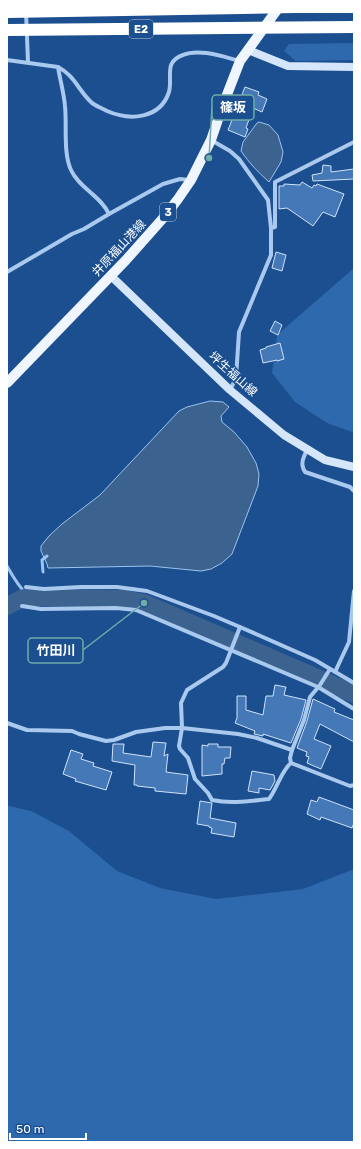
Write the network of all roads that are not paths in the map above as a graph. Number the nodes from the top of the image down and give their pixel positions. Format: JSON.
{"nodes":[{"id":1,"x":280,"y":7,"type":"edge"},
{"id":2,"x":354,"y":7,"type":"edge"},
{"id":3,"x":295,"y":8,"type":"edge"},
{"id":4,"x":29,"y":10,"type":"edge"},
{"id":5,"x":7,"y":12,"type":"edge"},
{"id":6,"x":354,"y":27,"type":"edge"},
{"id":7,"x":7,"y":30,"type":"edge"},
{"id":8,"x":248,"y":50,"type":"junction"},
{"id":9,"x":7,"y":60,"type":"edge"},
{"id":10,"x":240,"y":61,"type":"junction"},
{"id":11,"x":28,"y":62,"type":"junction"},
{"id":12,"x":58,"y":67,"type":"junction"},
{"id":13,"x":354,"y":67,"type":"edge"},
{"id":14,"x":211,"y":140,"type":"junction"},
{"id":15,"x":354,"y":142,"type":"edge"},
{"id":16,"x":191,"y":180,"type":"junction"},
{"id":17,"x":109,"y":214,"type":"junction"},
{"id":18,"x":272,"y":228,"type":"junction"},
{"id":19,"x":7,"y":272,"type":"edge"},
{"id":20,"x":111,"y":276,"type":"junction"},
{"id":21,"x":7,"y":382,"type":"edge"},
{"id":22,"x":230,"y":390,"type":"junction"},
{"id":23,"x":307,"y":450,"type":"junction"},
{"id":24,"x":354,"y":466,"type":"edge"},
{"id":25,"x":354,"y":491,"type":"edge"},
{"id":26,"x":26,"y":587,"type":"dead end"},
{"id":27,"x":354,"y":591,"type":"edge"},
{"id":28,"x":22,"y":606,"type":"dead end"},
{"id":29,"x":239,"y":629,"type":"junction"},
{"id":30,"x":349,"y":642,"type":"junction"},
{"id":31,"x":354,"y":643,"type":"edge"},
{"id":32,"x":231,"y":648,"type":"junction"},
{"id":33,"x":329,"y":671,"type":"junction"},
{"id":34,"x":335,"y":672,"type":"junction"},
{"id":35,"x":354,"y":683,"type":"edge"},
{"id":36,"x":319,"y":686,"type":"junction"},
{"id":37,"x":354,"y":710,"type":"edge"},
{"id":38,"x":7,"y":723,"type":"edge"},
{"id":39,"x":182,"y":728,"type":"junction"},
{"id":40,"x":292,"y":750,"type":"junction"},
{"id":41,"x":291,"y":763,"type":"junction"},
{"id":42,"x":354,"y":785,"type":"edge"}],
"edges":[{"from":1,"to":8,"type":"main road","name":"井原福山港線","number":"3"},
{"from":2,"to":3,"type":"highway"},
{"from":3,"to":4,"type":"highway","number":"E2"},
{"from":4,"to":5,"type":"highway","number":"E2"},
{"from":4,"to":11,"type":"street"},
{"from":6,"to":7,"type":"highway","number":"E2"},
{"from":8,"to":10,"type":"main road","name":"井原福山港線","number":"3"},
{"from":8,"to":13,"type":"main road"},
{"from":9,"to":11,"type":"street"},
{"from":10,"to":12,"type":"street"},
{"from":10,"to":14,"type":"main road","name":"井原福山港線","number":"3"},
{"from":11,"to":12,"type":"street"},
{"from":12,"to":17,"type":"street"},
{"from":14,"to":16,"type":"main road","name":"井原福山港線","number":"3"},
{"from":14,"to":18,"type":"street"},
{"from":15,"to":18,"type":"street"},
{"from":16,"to":17,"type":"street"},
{"from":16,"to":20,"type":"main road","name":"井原福山港線","number":"3"},
{"from":17,"to":19,"type":"street"},
{"from":18,"to":22,"type":"street"},
{"from":20,"to":21,"type":"main road","name":"井原福山港線","number":"3"},
{"from":20,"to":22,"type":"main road","name":"坪生福山線"},
{"from":22,"to":23,"type":"main road","name":"坪生福山線"},
{"from":23,"to":24,"type":"main road","name":"坪生福山線"},
{"from":23,"to":25,"type":"street"},
{"from":26,"to":29,"type":"street"},
{"from":27,"to":30,"type":"street"},
{"from":28,"to":32,"type":"street"},
{"from":29,"to":32,"type":"street"},
{"from":29,"to":33,"type":"street"},
{"from":30,"to":31,"type":"street"},
{"from":30,"to":34,"type":"street"},
{"from":32,"to":36,"type":"street"},
{"from":32,"to":39,"type":"street"},
{"from":33,"to":34,"type":"street"},
{"from":33,"to":36,"type":"street"},
{"from":34,"to":35,"type":"street"},
{"from":36,"to":37,"type":"street"},
{"from":36,"to":40,"type":"street"},
{"from":38,"to":39,"type":"street"},
{"from":39,"to":40,"type":"street"},
{"from":39,"to":41,"type":"street"},
{"from":40,"to":41,"type":"street"},
{"from":41,"to":42,"type":"street"}]}
